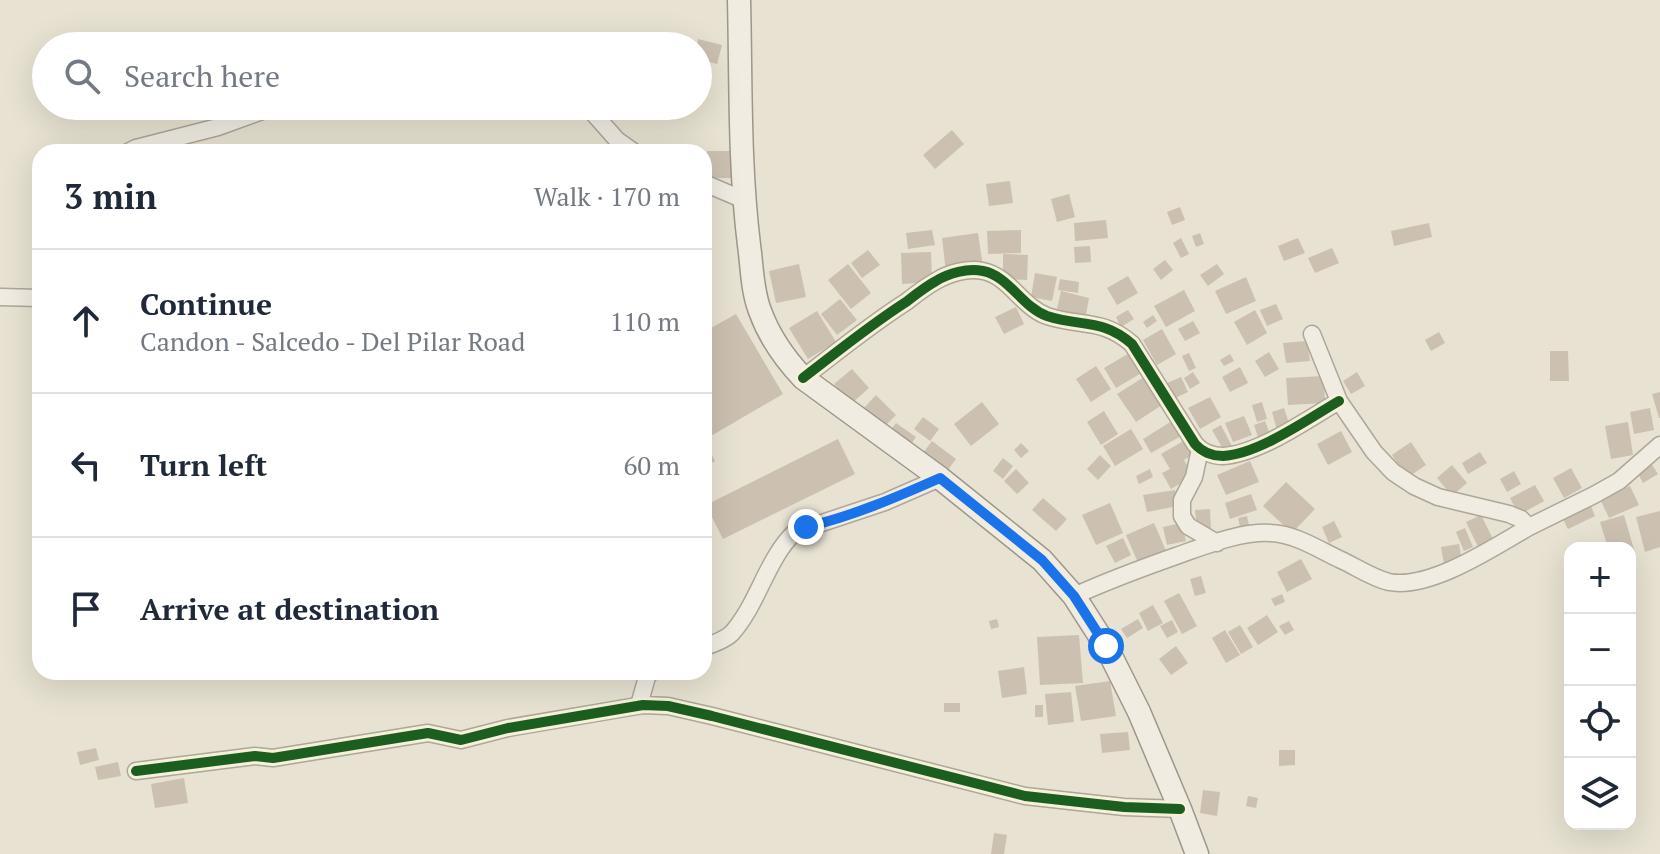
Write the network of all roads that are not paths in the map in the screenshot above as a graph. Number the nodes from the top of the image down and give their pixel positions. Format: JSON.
{"nodes":[{"id":1,"x":739,"y":0,"type":"edge"},
{"id":2,"x":237,"y":120,"type":"edge"},
{"id":3,"x":599,"y":120,"type":"edge"},
{"id":4,"x":152,"y":144,"type":"edge"},
{"id":5,"x":623,"y":144,"type":"edge"},
{"id":6,"x":712,"y":186,"type":"edge"},
{"id":7,"x":744,"y":200,"type":"junction"},
{"id":8,"x":0,"y":297,"type":"edge"},
{"id":9,"x":32,"y":298,"type":"edge"},
{"id":10,"x":1312,"y":334,"type":"dead end"},
{"id":11,"x":803,"y":378,"type":"junction"},
{"id":12,"x":1339,"y":401,"type":"junction"},
{"id":13,"x":1660,"y":445,"type":"edge"},
{"id":14,"x":1200,"y":449,"type":"junction"},
{"id":15,"x":940,"y":478,"type":"junction"},
{"id":16,"x":1529,"y":527,"type":"junction"},
{"id":17,"x":1217,"y":543,"type":"junction"},
{"id":18,"x":1074,"y":596,"type":"junction"},
{"id":19,"x":712,"y":643,"type":"edge"},
{"id":20,"x":646,"y":680,"type":"edge"},
{"id":21,"x":639,"y":705,"type":"junction"},
{"id":22,"x":136,"y":771,"type":"dead end"},
{"id":23,"x":1180,"y":809,"type":"junction"},
{"id":24,"x":1197,"y":854,"type":"edge"}],
"edges":[{"from":1,"to":7,"type":"main road"},
{"from":2,"to":4,"type":"street"},
{"from":3,"to":5,"type":"street"},
{"from":6,"to":7,"type":"street"},
{"from":7,"to":11,"type":"main road"},
{"from":8,"to":9,"type":"street"},
{"from":10,"to":12,"type":"street"},
{"from":11,"to":14,"type":"street"},
{"from":11,"to":15,"type":"main road"},
{"from":12,"to":14,"type":"street"},
{"from":12,"to":16,"type":"street"},
{"from":13,"to":16,"type":"street"},
{"from":14,"to":17,"type":"street"},
{"from":15,"to":18,"type":"main road"},
{"from":15,"to":19,"type":"street"},
{"from":16,"to":17,"type":"street"},
{"from":17,"to":18,"type":"street"},
{"from":18,"to":23,"type":"main road"},
{"from":20,"to":21,"type":"street"},
{"from":21,"to":22,"type":"street"},
{"from":21,"to":23,"type":"street"},
{"from":23,"to":24,"type":"main road"}]}
